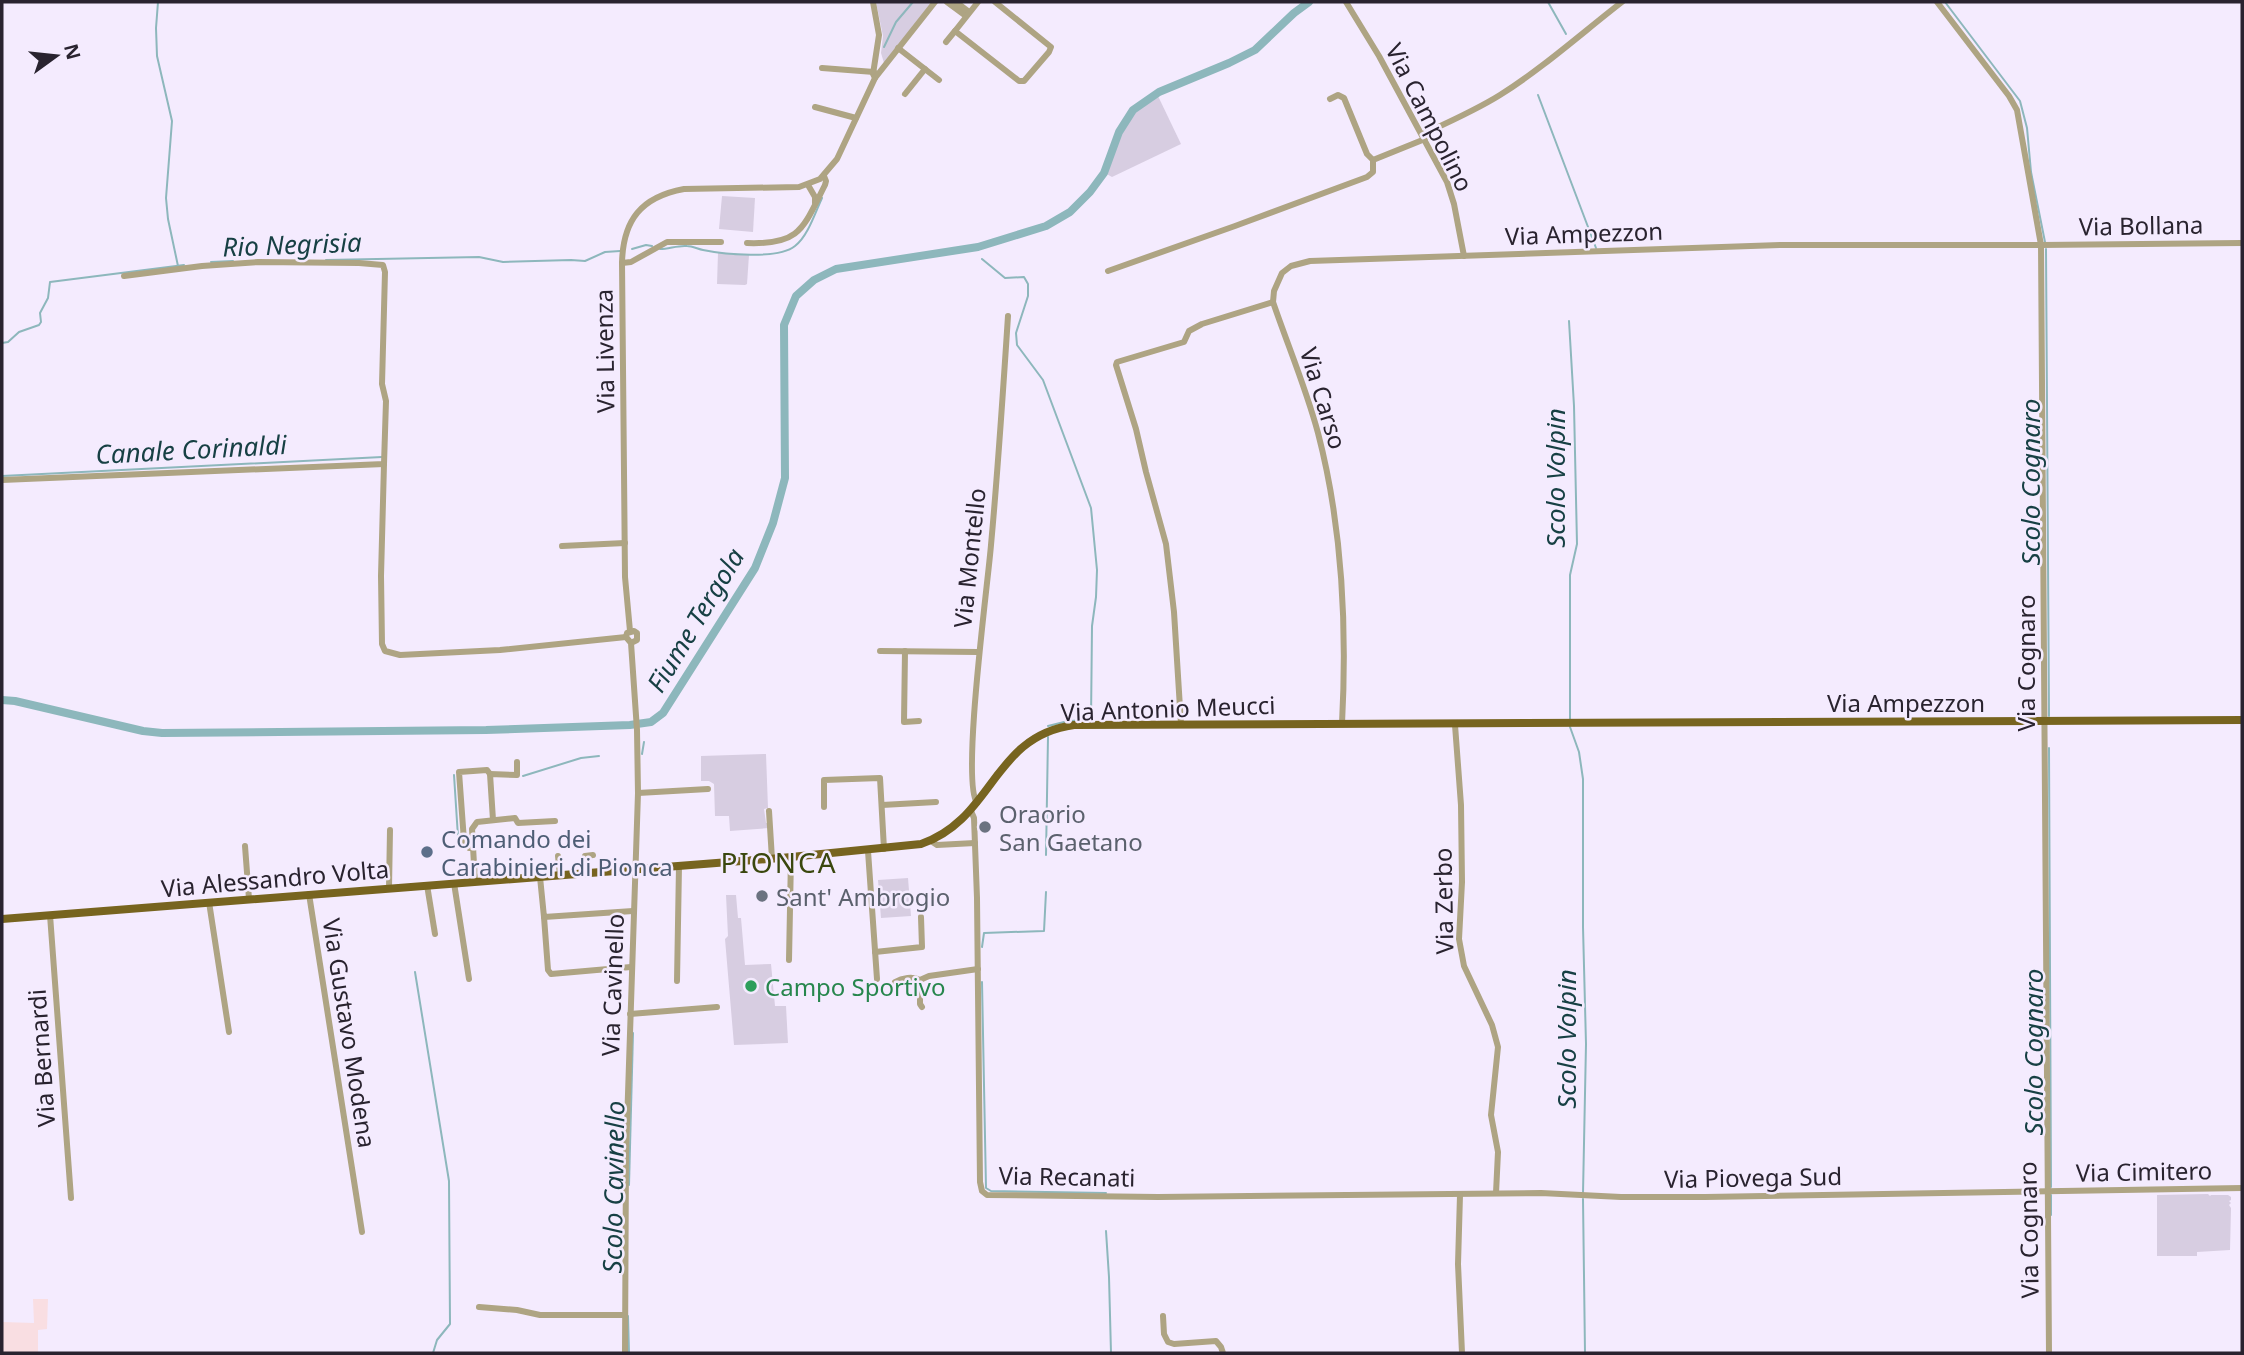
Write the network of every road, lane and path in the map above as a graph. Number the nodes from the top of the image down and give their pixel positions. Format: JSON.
{"nodes":[{"id":1,"x":873,"y":2,"type":"edge"},
{"id":2,"x":935,"y":2,"type":"edge"},
{"id":3,"x":947,"y":2,"type":"edge"},
{"id":4,"x":956,"y":2,"type":"edge"},
{"id":5,"x":978,"y":2,"type":"edge"},
{"id":6,"x":995,"y":2,"type":"edge"},
{"id":7,"x":1346,"y":2,"type":"edge"},
{"id":8,"x":1622,"y":2,"type":"edge"},
{"id":9,"x":1937,"y":2,"type":"edge"},
{"id":10,"x":968,"y":14,"type":"junction"},
{"id":11,"x":955,"y":31,"type":"junction"},
{"id":12,"x":946,"y":43,"type":"dead end"},
{"id":13,"x":898,"y":48,"type":"junction"},
{"id":14,"x":822,"y":68,"type":"dead end"},
{"id":15,"x":925,"y":69,"type":"junction"},
{"id":16,"x":875,"y":75,"type":"junction"},
{"id":17,"x":939,"y":80,"type":"dead end"},
{"id":18,"x":905,"y":94,"type":"dead end"},
{"id":19,"x":1330,"y":99,"type":"dead end"},
{"id":20,"x":815,"y":107,"type":"dead end"},
{"id":21,"x":856,"y":118,"type":"junction"},
{"id":22,"x":1424,"y":137,"type":"junction"},
{"id":23,"x":1373,"y":160,"type":"junction"},
{"id":24,"x":824,"y":176,"type":"junction"},
{"id":25,"x":808,"y":185,"type":"junction"},
{"id":26,"x":815,"y":205,"type":"junction"},
{"id":27,"x":721,"y":242,"type":"dead end"},
{"id":28,"x":747,"y":243,"type":"dead end"},
{"id":29,"x":2242,"y":243,"type":"edge"},
{"id":30,"x":2041,"y":246,"type":"junction"},
{"id":31,"x":1464,"y":256,"type":"junction"},
{"id":32,"x":622,"y":263,"type":"junction"},
{"id":33,"x":1108,"y":271,"type":"dead end"},
{"id":34,"x":124,"y":276,"type":"dead end"},
{"id":35,"x":1273,"y":302,"type":"junction"},
{"id":36,"x":1008,"y":316,"type":"dead end"},
{"id":37,"x":384,"y":464,"type":"junction"},
{"id":38,"x":2,"y":480,"type":"edge"},
{"id":39,"x":625,"y":543,"type":"junction"},
{"id":40,"x":562,"y":546,"type":"dead end"},
{"id":41,"x":629,"y":637,"type":"junction"},
{"id":42,"x":880,"y":651,"type":"dead end"},
{"id":43,"x":905,"y":651,"type":"junction"},
{"id":44,"x":978,"y":652,"type":"junction"},
{"id":45,"x":2242,"y":720,"type":"edge"},
{"id":46,"x":919,"y":721,"type":"dead end"},
{"id":47,"x":2044,"y":722,"type":"junction"},
{"id":48,"x":1570,"y":723,"type":"joint"},
{"id":49,"x":1181,"y":724,"type":"junction"},
{"id":50,"x":1342,"y":724,"type":"junction"},
{"id":51,"x":1455,"y":725,"type":"junction"},
{"id":52,"x":517,"y":762,"type":"dead end"},
{"id":53,"x":489,"y":774,"type":"junction"},
{"id":54,"x":708,"y":789,"type":"dead end"},
{"id":55,"x":638,"y":793,"type":"junction"},
{"id":56,"x":936,"y":802,"type":"dead end"},
{"id":57,"x":977,"y":803,"type":"junction"},
{"id":58,"x":882,"y":805,"type":"junction"},
{"id":59,"x":824,"y":807,"type":"dead end"},
{"id":60,"x":769,"y":811,"type":"dead end"},
{"id":61,"x":971,"y":811,"type":"junction"},
{"id":62,"x":492,"y":820,"type":"junction"},
{"id":63,"x":555,"y":821,"type":"dead end"},
{"id":64,"x":390,"y":830,"type":"dead end"},
{"id":65,"x":931,"y":841,"type":"junction"},
{"id":66,"x":975,"y":843,"type":"junction"},
{"id":67,"x":244,"y":846,"type":"dead end"},
{"id":68,"x":473,"y":848,"type":"junction"},
{"id":69,"x":884,"y":849,"type":"junction"},
{"id":70,"x":868,"y":851,"type":"junction"},
{"id":71,"x":593,"y":855,"type":"dead end"},
{"id":72,"x":558,"y":856,"type":"dead end"},
{"id":73,"x":791,"y":858,"type":"junction"},
{"id":74,"x":772,"y":859,"type":"junction"},
{"id":75,"x":679,"y":866,"type":"junction"},
{"id":76,"x":635,"y":870,"type":"junction"},
{"id":77,"x":586,"y":873,"type":"junction"},
{"id":78,"x":559,"y":875,"type":"junction"},
{"id":79,"x":540,"y":877,"type":"junction"},
{"id":80,"x":475,"y":881,"type":"junction"},
{"id":81,"x":454,"y":883,"type":"junction"},
{"id":82,"x":427,"y":885,"type":"junction"},
{"id":83,"x":389,"y":888,"type":"junction"},
{"id":84,"x":309,"y":894,"type":"junction"},
{"id":85,"x":248,"y":899,"type":"junction"},
{"id":86,"x":209,"y":902,"type":"junction"},
{"id":87,"x":634,"y":911,"type":"junction"},
{"id":88,"x":50,"y":915,"type":"junction"},
{"id":89,"x":544,"y":917,"type":"junction"},
{"id":90,"x":921,"y":917,"type":"dead end"},
{"id":91,"x":2,"y":919,"type":"edge"},
{"id":92,"x":435,"y":934,"type":"dead end"},
{"id":93,"x":875,"y":952,"type":"junction"},
{"id":94,"x":789,"y":960,"type":"dead end"},
{"id":95,"x":631,"y":967,"type":"junction"},
{"id":96,"x":978,"y":969,"type":"junction"},
{"id":97,"x":469,"y":979,"type":"dead end"},
{"id":98,"x":877,"y":979,"type":"dead end"},
{"id":99,"x":920,"y":979,"type":"junction"},
{"id":100,"x":677,"y":982,"type":"dead end"},
{"id":101,"x":895,"y":982,"type":"dead end"},
{"id":102,"x":717,"y":1007,"type":"dead end"},
{"id":103,"x":922,"y":1007,"type":"dead end"},
{"id":104,"x":630,"y":1014,"type":"junction"},
{"id":105,"x":229,"y":1032,"type":"dead end"},
{"id":106,"x":2242,"y":1188,"type":"edge"},
{"id":107,"x":2046,"y":1192,"type":"junction"},
{"id":108,"x":1496,"y":1194,"type":"junction"},
{"id":109,"x":1460,"y":1195,"type":"junction"},
{"id":110,"x":71,"y":1198,"type":"dead end"},
{"id":111,"x":362,"y":1232,"type":"dead end"},
{"id":112,"x":479,"y":1307,"type":"dead end"},
{"id":113,"x":625,"y":1315,"type":"junction"},
{"id":114,"x":1163,"y":1316,"type":"dead end"},
{"id":115,"x":625,"y":1353,"type":"edge"},
{"id":116,"x":1223,"y":1353,"type":"edge"},
{"id":117,"x":1462,"y":1353,"type":"edge"},
{"id":118,"x":2049,"y":1353,"type":"edge"}],
"edges":[{"from":1,"to":16,"type":"street"},
{"from":2,"to":13,"type":"street"},
{"from":3,"to":10,"type":"street"},
{"from":4,"to":10,"type":"street"},
{"from":5,"to":10,"type":"street"},
{"from":6,"to":11,"type":"street"},
{"from":7,"to":22,"type":"street","name":"Via Campolino"},
{"from":8,"to":22,"type":"street"},
{"from":9,"to":30,"type":"street","name":"Via Cognaro"},
{"from":10,"to":11,"type":"street"},
{"from":11,"to":12,"type":"street"},
{"from":13,"to":15,"type":"street"},
{"from":13,"to":16,"type":"street"},
{"from":14,"to":16,"type":"street"},
{"from":15,"to":17,"type":"street"},
{"from":15,"to":18,"type":"street"},
{"from":16,"to":21,"type":"street"},
{"from":19,"to":23,"type":"street"},
{"from":20,"to":21,"type":"street"},
{"from":21,"to":24,"type":"street"},
{"from":22,"to":23,"type":"street"},
{"from":22,"to":31,"type":"street","name":"Via Campolino"},
{"from":23,"to":33,"type":"street"},
{"from":24,"to":25,"type":"street"},
{"from":24,"to":26,"type":"street"},
{"from":25,"to":26,"type":"street"},
{"from":25,"to":32,"type":"street"},
{"from":26,"to":28,"type":"street"},
{"from":27,"to":32,"type":"street","name":"Via Livenza"},
{"from":29,"to":30,"type":"street","name":"Via Bollana"},
{"from":30,"to":31,"type":"street","name":"Via Ampezzon"},
{"from":30,"to":47,"type":"street","name":"Via Cognaro"},
{"from":31,"to":35,"type":"street"},
{"from":32,"to":39,"type":"street","name":"Via Livenza"},
{"from":34,"to":37,"type":"street"},
{"from":35,"to":49,"type":"street"},
{"from":35,"to":50,"type":"street","name":"Via Carso"},
{"from":36,"to":44,"type":"street","name":"Via Montello"},
{"from":37,"to":38,"type":"street"},
{"from":37,"to":41,"type":"street"},
{"from":39,"to":40,"type":"street"},
{"from":39,"to":41,"type":"street","name":"Via Livenza"},
{"from":41,"to":55,"type":"street","name":"Via Livenza"},
{"from":42,"to":43,"type":"street"},
{"from":43,"to":44,"type":"street"},
{"from":43,"to":46,"type":"street"},
{"from":44,"to":57,"type":"street","name":"Via Montello"},
{"from":45,"to":47,"type":"main road","name":"Via Ampezzon"},
{"from":47,"to":48,"type":"main road","name":"Via Ampezzon"},
{"from":47,"to":107,"type":"street","name":"Via Cognaro"},
{"from":48,"to":51,"type":"main road","name":"Via Antonio Meucci"},
{"from":49,"to":50,"type":"main road","name":"Via Antonio Meucci"},
{"from":49,"to":57,"type":"main road","name":"Via Antonio Meucci"},
{"from":50,"to":51,"type":"main road","name":"Via Antonio Meucci"},
{"from":51,"to":108,"type":"street","name":"Via Zerbo"},
{"from":52,"to":53,"type":"street"},
{"from":53,"to":62,"type":"street"},
{"from":53,"to":68,"type":"street"},
{"from":54,"to":55,"type":"street"},
{"from":55,"to":76,"type":"street","name":"Via Livenza"},
{"from":56,"to":58,"type":"street"},
{"from":57,"to":61,"type":"main road","name":"Via Antonio Meucci"},
{"from":58,"to":59,"type":"street"},
{"from":58,"to":69,"type":"street"},
{"from":60,"to":74,"type":"street"},
{"from":61,"to":65,"type":"main road","name":"Via Antonio Meucci"},
{"from":61,"to":66,"type":"street","name":"Via Recanati"},
{"from":62,"to":63,"type":"street"},
{"from":62,"to":68,"type":"street"},
{"from":64,"to":83,"type":"street"},
{"from":65,"to":66,"type":"street"},
{"from":65,"to":69,"type":"main road","name":"Via Antonio Meucci"},
{"from":66,"to":96,"type":"street","name":"Via Recanati"},
{"from":67,"to":85,"type":"street"},
{"from":68,"to":80,"type":"street"},
{"from":69,"to":70,"type":"main road","name":"Via Antonio Meucci"},
{"from":70,"to":73,"type":"main road","name":"Via Antonio Meucci"},
{"from":70,"to":93,"type":"street"},
{"from":71,"to":77,"type":"street"},
{"from":72,"to":78,"type":"street"},
{"from":73,"to":74,"type":"main road","name":"Via Antonio Meucci"},
{"from":73,"to":94,"type":"street"},
{"from":74,"to":75,"type":"main road","name":"Via Antonio Meucci"},
{"from":75,"to":76,"type":"main road","name":"Via Antonio Meucci"},
{"from":75,"to":100,"type":"street"},
{"from":76,"to":77,"type":"main road","name":"Via Alessandro Volta"},
{"from":76,"to":87,"type":"street","name":"Via Cavinello"},
{"from":77,"to":78,"type":"main road","name":"Via Alessandro Volta"},
{"from":78,"to":79,"type":"main road","name":"Via Alessandro Volta"},
{"from":79,"to":80,"type":"main road","name":"Via Alessandro Volta"},
{"from":79,"to":89,"type":"street"},
{"from":80,"to":81,"type":"main road","name":"Via Alessandro Volta"},
{"from":81,"to":82,"type":"main road","name":"Via Alessandro Volta"},
{"from":81,"to":97,"type":"street"},
{"from":82,"to":83,"type":"main road","name":"Via Alessandro Volta"},
{"from":82,"to":92,"type":"street"},
{"from":83,"to":84,"type":"main road","name":"Via Alessandro Volta"},
{"from":84,"to":85,"type":"main road","name":"Via Alessandro Volta"},
{"from":84,"to":111,"type":"street","name":"Via Gustavo Modena"},
{"from":85,"to":86,"type":"main road","name":"Via Alessandro Volta"},
{"from":86,"to":88,"type":"main road","name":"Via Alessandro Volta"},
{"from":86,"to":105,"type":"street"},
{"from":87,"to":89,"type":"street"},
{"from":87,"to":95,"type":"street","name":"Via Cavinello"},
{"from":88,"to":91,"type":"main road","name":"Via Alessandro Volta"},
{"from":88,"to":110,"type":"street","name":"Via Bernardi"},
{"from":89,"to":95,"type":"street"},
{"from":90,"to":93,"type":"street"},
{"from":93,"to":98,"type":"street"},
{"from":95,"to":104,"type":"street","name":"Via Cavinello"},
{"from":96,"to":99,"type":"street"},
{"from":96,"to":109,"type":"street","name":"Via Recanati"},
{"from":99,"to":101,"type":"street"},
{"from":99,"to":103,"type":"street"},
{"from":102,"to":104,"type":"street"},
{"from":104,"to":113,"type":"street","name":"Via Cavinello"},
{"from":106,"to":107,"type":"street","name":"Via Cimitero"},
{"from":107,"to":108,"type":"street","name":"Via Piovega Sud"},
{"from":107,"to":118,"type":"street","name":"Via Cognaro"},
{"from":108,"to":109,"type":"street","name":"Via Piovega Sud"},
{"from":109,"to":117,"type":"street"},
{"from":112,"to":113,"type":"street"},
{"from":113,"to":115,"type":"street","name":"Via Cavinello"},
{"from":114,"to":116,"type":"street"}]}
